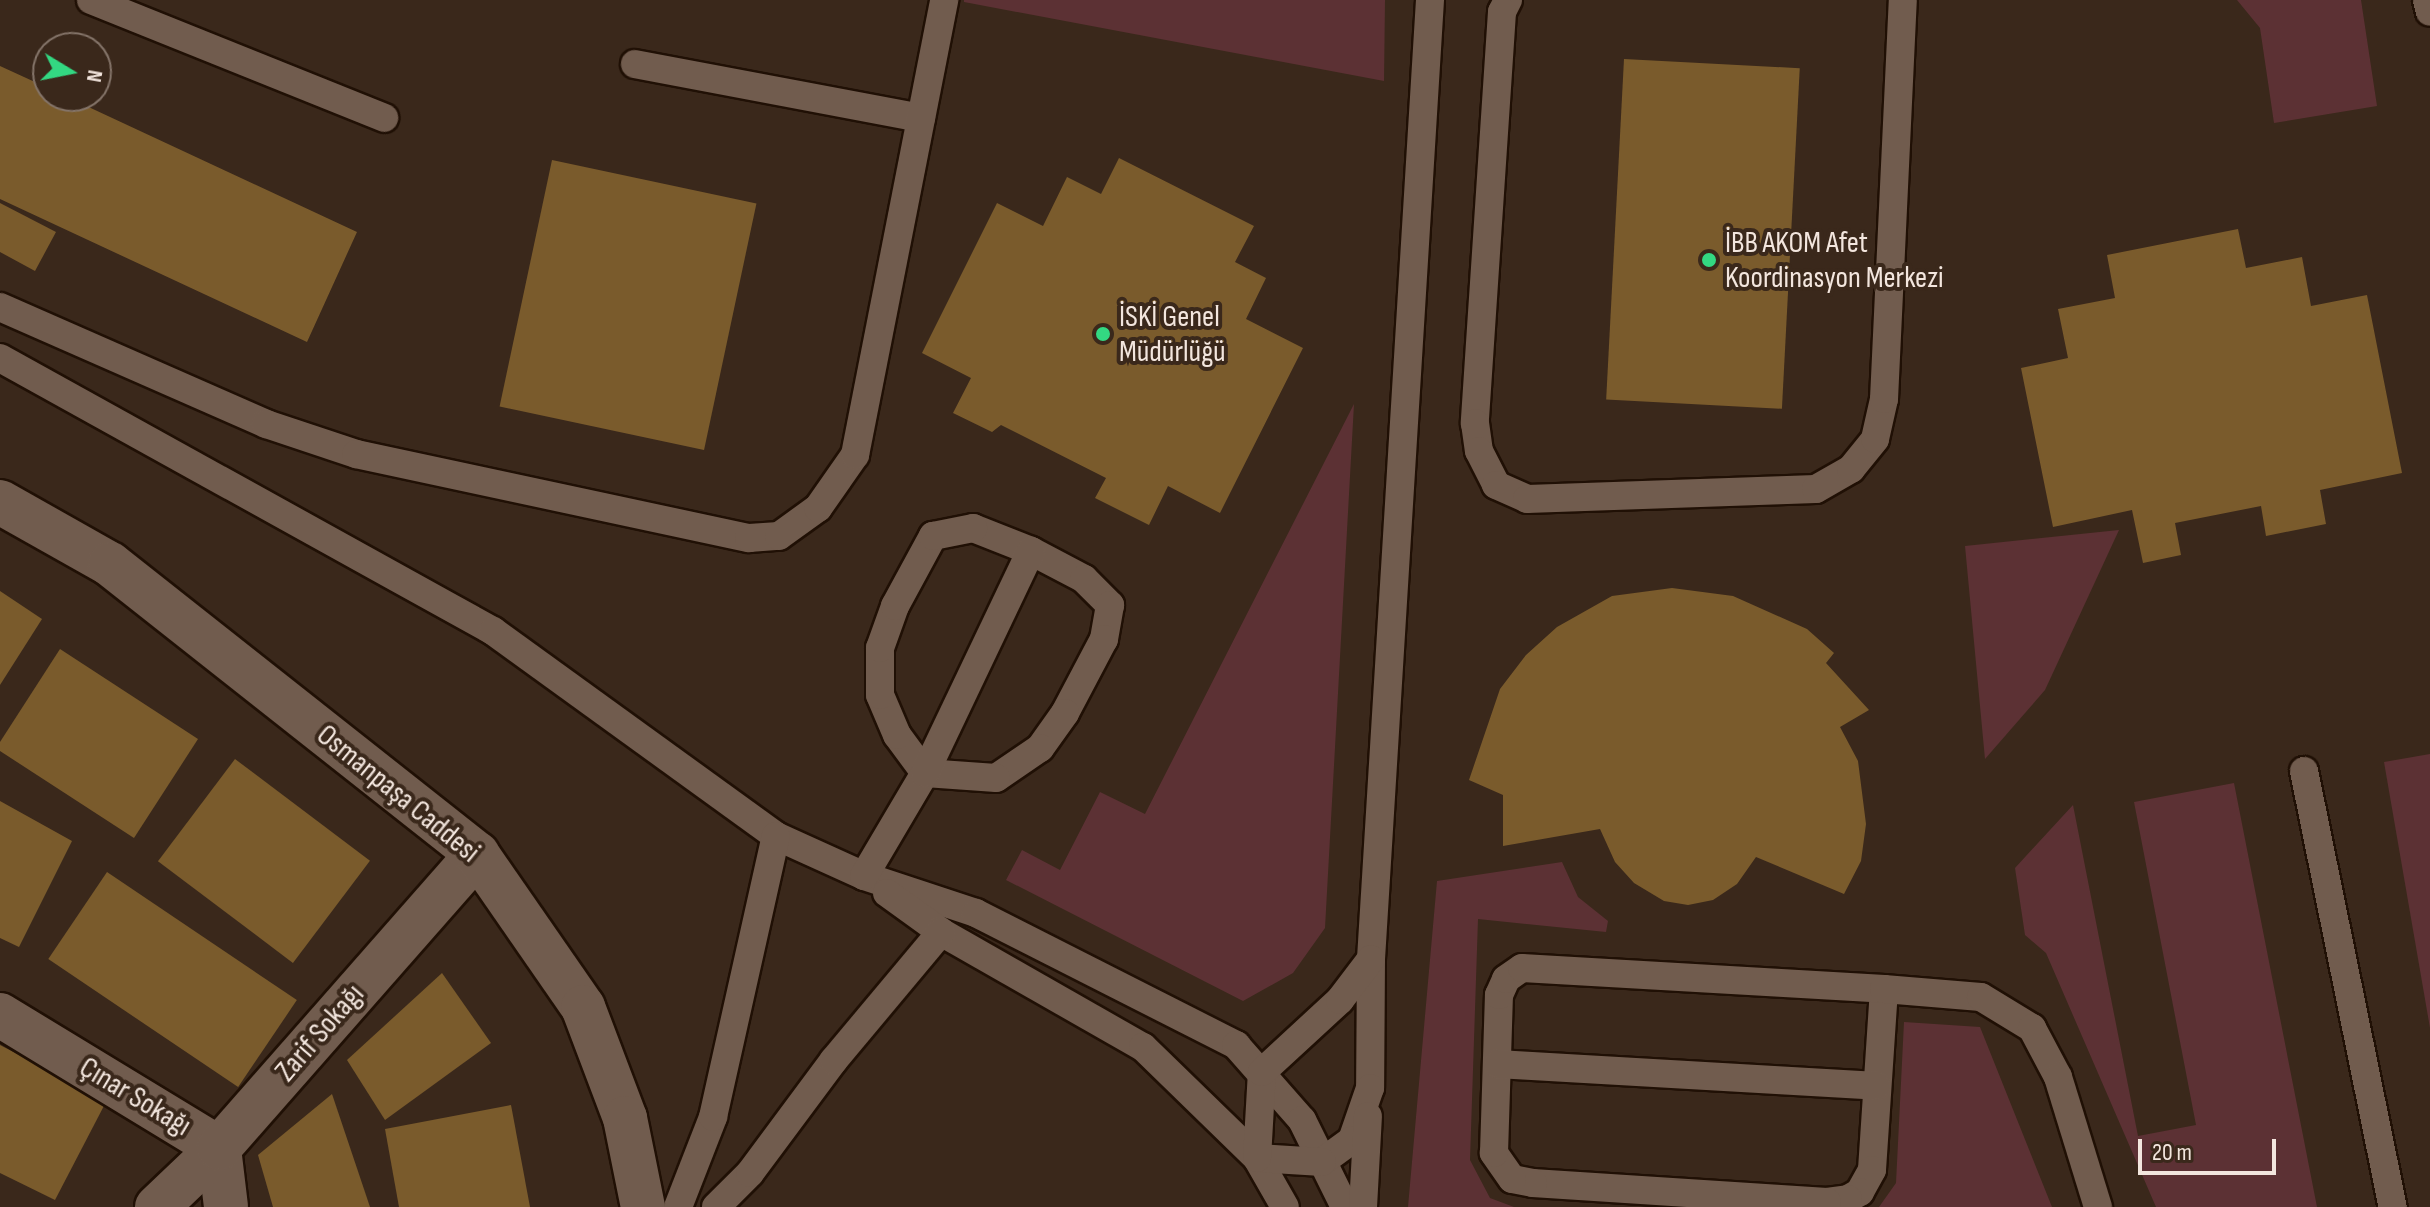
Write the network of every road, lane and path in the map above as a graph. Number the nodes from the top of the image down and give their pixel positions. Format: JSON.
{"nodes":[{"id":1,"x":91,"y":0,"type":"edge"},
{"id":2,"x":944,"y":0,"type":"edge"},
{"id":3,"x":1430,"y":0,"type":"edge"},
{"id":4,"x":1508,"y":0,"type":"edge"},
{"id":5,"x":1903,"y":0,"type":"edge"},
{"id":6,"x":2427,"y":0,"type":"edge"},
{"id":7,"x":2430,"y":12,"type":"edge"},
{"id":8,"x":635,"y":64,"type":"dead end"},
{"id":9,"x":384,"y":118,"type":"dead end"},
{"id":10,"x":921,"y":118,"type":"junction"},
{"id":11,"x":0,"y":307,"type":"edge"},
{"id":12,"x":0,"y":358,"type":"edge"},
{"id":13,"x":0,"y":502,"type":"edge"},
{"id":14,"x":1031,"y":551,"type":"junction"},
{"id":15,"x":2304,"y":771,"type":"dead end"},
{"id":16,"x":925,"y":773,"type":"junction"},
{"id":17,"x":776,"y":836,"type":"junction"},
{"id":18,"x":477,"y":854,"type":"junction"},
{"id":19,"x":864,"y":876,"type":"junction"},
{"id":20,"x":941,"y":932,"type":"junction"},
{"id":21,"x":1371,"y":959,"type":"junction"},
{"id":22,"x":1884,"y":989,"type":"junction"},
{"id":23,"x":0,"y":1015,"type":"edge"},
{"id":24,"x":1498,"y":1064,"type":"junction"},
{"id":25,"x":1262,"y":1072,"type":"junction"},
{"id":26,"x":1876,"y":1086,"type":"junction"},
{"id":27,"x":1370,"y":1088,"type":"junction"},
{"id":28,"x":219,"y":1148,"type":"junction"},
{"id":29,"x":1257,"y":1158,"type":"junction"},
{"id":30,"x":1322,"y":1162,"type":"junction"},
{"id":31,"x":157,"y":1207,"type":"edge"},
{"id":32,"x":226,"y":1207,"type":"edge"},
{"id":33,"x":643,"y":1207,"type":"edge"},
{"id":34,"x":678,"y":1207,"type":"edge"},
{"id":35,"x":716,"y":1207,"type":"edge"},
{"id":36,"x":1285,"y":1207,"type":"edge"},
{"id":37,"x":1345,"y":1207,"type":"edge"},
{"id":38,"x":1363,"y":1207,"type":"edge"},
{"id":39,"x":2098,"y":1207,"type":"edge"},
{"id":40,"x":2393,"y":1207,"type":"edge"}],
"edges":[{"from":1,"to":9,"type":"lane"},
{"from":2,"to":10,"type":"lane"},
{"from":3,"to":21,"type":"lane"},
{"from":4,"to":5,"type":"lane"},
{"from":6,"to":7,"type":"lane"},
{"from":8,"to":10,"type":"lane"},
{"from":10,"to":11,"type":"lane"},
{"from":12,"to":17,"type":"lane"},
{"from":13,"to":18,"type":"main road","name":"Osmanpaşa Caddesi"},
{"from":14,"to":16,"type":"lane"},
{"from":14,"to":16,"type":"lane"},
{"from":14,"to":16,"type":"lane"},
{"from":15,"to":40,"type":"lane"},
{"from":16,"to":19,"type":"lane"},
{"from":17,"to":19,"type":"lane"},
{"from":17,"to":34,"type":"lane"},
{"from":18,"to":28,"type":"main road","name":"Zarif Sokağı"},
{"from":18,"to":33,"type":"main road","name":"Osmanpaşa Caddesi"},
{"from":19,"to":20,"type":"lane"},
{"from":19,"to":25,"type":"lane"},
{"from":20,"to":29,"type":"lane"},
{"from":20,"to":35,"type":"lane"},
{"from":21,"to":25,"type":"lane"},
{"from":21,"to":27,"type":"lane"},
{"from":22,"to":24,"type":"lane"},
{"from":22,"to":26,"type":"lane"},
{"from":22,"to":39,"type":"lane"},
{"from":23,"to":28,"type":"main road","name":"Çınar Sokağı"},
{"from":24,"to":26,"type":"lane"},
{"from":24,"to":26,"type":"lane"},
{"from":25,"to":29,"type":"lane"},
{"from":25,"to":30,"type":"lane"},
{"from":27,"to":30,"type":"lane"},
{"from":27,"to":38,"type":"lane"},
{"from":28,"to":31,"type":"main road","name":"Zarif Sokağı"},
{"from":28,"to":32,"type":"main road","name":"Çınar Sokağı"},
{"from":29,"to":30,"type":"lane"},
{"from":29,"to":36,"type":"lane"},
{"from":30,"to":37,"type":"lane"}]}
